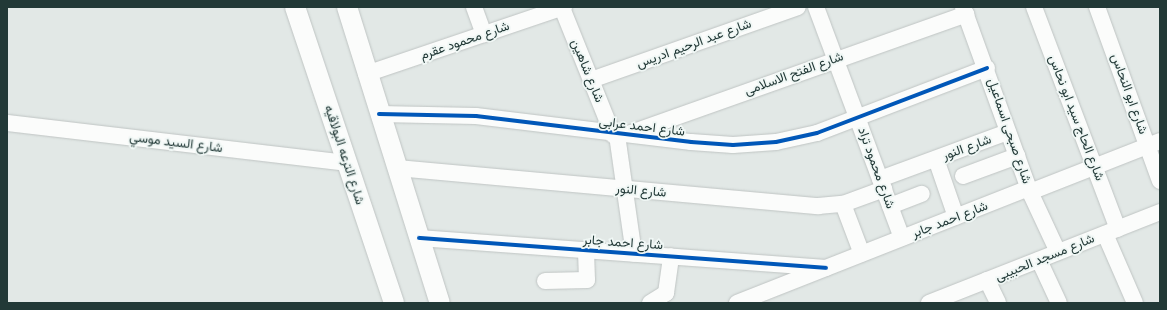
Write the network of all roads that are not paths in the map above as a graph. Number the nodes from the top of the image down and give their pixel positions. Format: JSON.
{"nodes":[{"id":1,"x":295,"y":7,"type":"edge"},
{"id":2,"x":347,"y":7,"type":"edge"},
{"id":3,"x":474,"y":7,"type":"edge"},
{"id":4,"x":563,"y":7,"type":"edge"},
{"id":5,"x":798,"y":7,"type":"edge"},
{"id":6,"x":816,"y":7,"type":"edge"},
{"id":7,"x":1034,"y":7,"type":"edge"},
{"id":8,"x":1098,"y":7,"type":"edge"},
{"id":9,"x":965,"y":10,"type":"edge"},
{"id":10,"x":484,"y":34,"type":"junction"},
{"id":11,"x":836,"y":60,"type":"junction"},
{"id":12,"x":987,"y":68,"type":"junction"},
{"id":13,"x":366,"y":74,"type":"junction"},
{"id":14,"x":591,"y":80,"type":"junction"},
{"id":15,"x":379,"y":114,"type":"junction"},
{"id":16,"x":857,"y":118,"type":"junction"},
{"id":17,"x":7,"y":123,"type":"edge"},
{"id":18,"x":1008,"y":132,"type":"junction"},
{"id":19,"x":618,"y":135,"type":"junction"},
{"id":20,"x":1154,"y":143,"type":"edge"},
{"id":21,"x":1017,"y":156,"type":"junction"},
{"id":22,"x":936,"y":159,"type":"junction"},
{"id":23,"x":345,"y":163,"type":"junction"},
{"id":24,"x":1094,"y":166,"type":"junction"},
{"id":25,"x":397,"y":168,"type":"junction"},
{"id":26,"x":963,"y":176,"type":"dead end"},
{"id":27,"x":1160,"y":181,"type":"edge"},
{"id":28,"x":882,"y":184,"type":"junction"},
{"id":29,"x":627,"y":190,"type":"junction"},
{"id":30,"x":1029,"y":190,"type":"junction"},
{"id":31,"x":922,"y":194,"type":"dead end"},
{"id":32,"x":843,"y":204,"type":"junction"},
{"id":33,"x":890,"y":206,"type":"junction"},
{"id":34,"x":1159,"y":214,"type":"edge"},
{"id":35,"x":956,"y":217,"type":"junction"},
{"id":36,"x":1112,"y":231,"type":"junction"},
{"id":37,"x":419,"y":238,"type":"junction"},
{"id":38,"x":902,"y":238,"type":"junction"},
{"id":39,"x":586,"y":250,"type":"junction"},
{"id":40,"x":1058,"y":252,"type":"junction"},
{"id":41,"x":634,"y":254,"type":"junction"},
{"id":42,"x":862,"y":254,"type":"junction"},
{"id":43,"x":671,"y":256,"type":"junction"},
{"id":44,"x":1039,"y":260,"type":"junction"},
{"id":45,"x":826,"y":268,"type":"junction"},
{"id":46,"x":988,"y":280,"type":"junction"},
{"id":47,"x":545,"y":281,"type":"dead end"},
{"id":48,"x":945,"y":300,"type":"edge"},
{"id":49,"x":394,"y":303,"type":"edge"},
{"id":50,"x":440,"y":303,"type":"edge"},
{"id":51,"x":650,"y":303,"type":"edge"},
{"id":52,"x":737,"y":303,"type":"edge"},
{"id":53,"x":929,"y":303,"type":"edge"},
{"id":54,"x":998,"y":303,"type":"edge"},
{"id":55,"x":1059,"y":303,"type":"edge"},
{"id":56,"x":1135,"y":303,"type":"edge"}],
"edges":[{"from":1,"to":23,"type":"street","name":"شارع الترعه البولاقيه"},
{"from":2,"to":13,"type":"street"},
{"from":3,"to":10,"type":"street"},
{"from":4,"to":10,"type":"street","name":"شارع محمود عقرم"},
{"from":4,"to":14,"type":"street","name":"شارع شاهين"},
{"from":5,"to":14,"type":"street","name":"شارع عبد الرحيم ادريس"},
{"from":6,"to":11,"type":"street","name":"شارع محمود تراد"},
{"from":7,"to":24,"type":"street","name":"شارع الحاج سيد ابو نحاس"},
{"from":8,"to":20,"type":"street","name":"شارع ابو النحاس"},
{"from":9,"to":11,"type":"street","name":"شارع الفتح الاسلامى"},
{"from":9,"to":12,"type":"street","name":"شارع صبحى اسماعيل"},
{"from":10,"to":13,"type":"street","name":"شارع محمود عقرم"},
{"from":11,"to":16,"type":"street","name":"شارع محمود تراد"},
{"from":11,"to":19,"type":"street","name":"شارع الفتح الاسلامى"},
{"from":12,"to":16,"type":"street","name":"شارع احمد عرابى"},
{"from":12,"to":18,"type":"street","name":"شارع صبحى اسماعيل"},
{"from":13,"to":15,"type":"street"},
{"from":14,"to":19,"type":"street","name":"شارع شاهين"},
{"from":15,"to":19,"type":"street","name":"شارع احمد عرابى"},
{"from":15,"to":25,"type":"street"},
{"from":16,"to":19,"type":"street","name":"شارع احمد عرابى"},
{"from":16,"to":28,"type":"street","name":"شارع محمود تراد"},
{"from":17,"to":23,"type":"street","name":"شارع السيد موسي"},
{"from":18,"to":21,"type":"street","name":"شارع صبحى اسماعيل"},
{"from":18,"to":22,"type":"street","name":"شارع النور"},
{"from":19,"to":29,"type":"street","name":"شارع شاهين"},
{"from":20,"to":24,"type":"street"},
{"from":20,"to":27,"type":"street","name":"شارع ابو النحاس"},
{"from":21,"to":26,"type":"street"},
{"from":21,"to":30,"type":"street","name":"شارع صبحى اسماعيل"},
{"from":22,"to":28,"type":"street","name":"شارع النور"},
{"from":22,"to":35,"type":"street"},
{"from":23,"to":49,"type":"street","name":"شارع الترعه البولاقيه"},
{"from":24,"to":30,"type":"street"},
{"from":24,"to":36,"type":"street","name":"شارع الحاج سيد ابو نحاس"},
{"from":25,"to":29,"type":"street","name":"شارع النور"},
{"from":25,"to":37,"type":"street"},
{"from":28,"to":32,"type":"street","name":"شارع النور"},
{"from":28,"to":33,"type":"street","name":"شارع محمود تراد"},
{"from":29,"to":32,"type":"street","name":"شارع النور"},
{"from":29,"to":41,"type":"street","name":"شارع شاهين"},
{"from":30,"to":35,"type":"street","name":"شارع احمد جابر"},
{"from":30,"to":40,"type":"street","name":"شارع صبحى اسماعيل"},
{"from":31,"to":33,"type":"street"},
{"from":32,"to":42,"type":"street"},
{"from":33,"to":38,"type":"street","name":"شارع محمود تراد"},
{"from":34,"to":36,"type":"street","name":"شارع مسجد الحبيبى"},
{"from":35,"to":38,"type":"street","name":"شارع احمد جابر"},
{"from":36,"to":40,"type":"street","name":"شارع مسجد الحبيبى"},
{"from":36,"to":56,"type":"street","name":"شارع الحاج سيد ابو نحاس"},
{"from":37,"to":39,"type":"street","name":"شارع احمد جابر"},
{"from":37,"to":50,"type":"street"},
{"from":38,"to":42,"type":"street","name":"شارع احمد جابر"},
{"from":39,"to":41,"type":"street","name":"شارع احمد جابر"},
{"from":39,"to":47,"type":"street"},
{"from":40,"to":44,"type":"street","name":"شارع مسجد الحبيبى"},
{"from":41,"to":43,"type":"street","name":"شارع احمد جابر"},
{"from":42,"to":45,"type":"street","name":"شارع احمد جابر"},
{"from":43,"to":45,"type":"street","name":"شارع احمد جابر"},
{"from":43,"to":51,"type":"street"},
{"from":44,"to":46,"type":"street","name":"شارع مسجد الحبيبى"},
{"from":44,"to":55,"type":"street"},
{"from":45,"to":52,"type":"street","name":"شارع احمد جابر"},
{"from":46,"to":48,"type":"street","name":"شارع مسجد الحبيبى"},
{"from":46,"to":54,"type":"street"},
{"from":48,"to":53,"type":"street","name":"شارع مسجد الحبيبى"}]}
